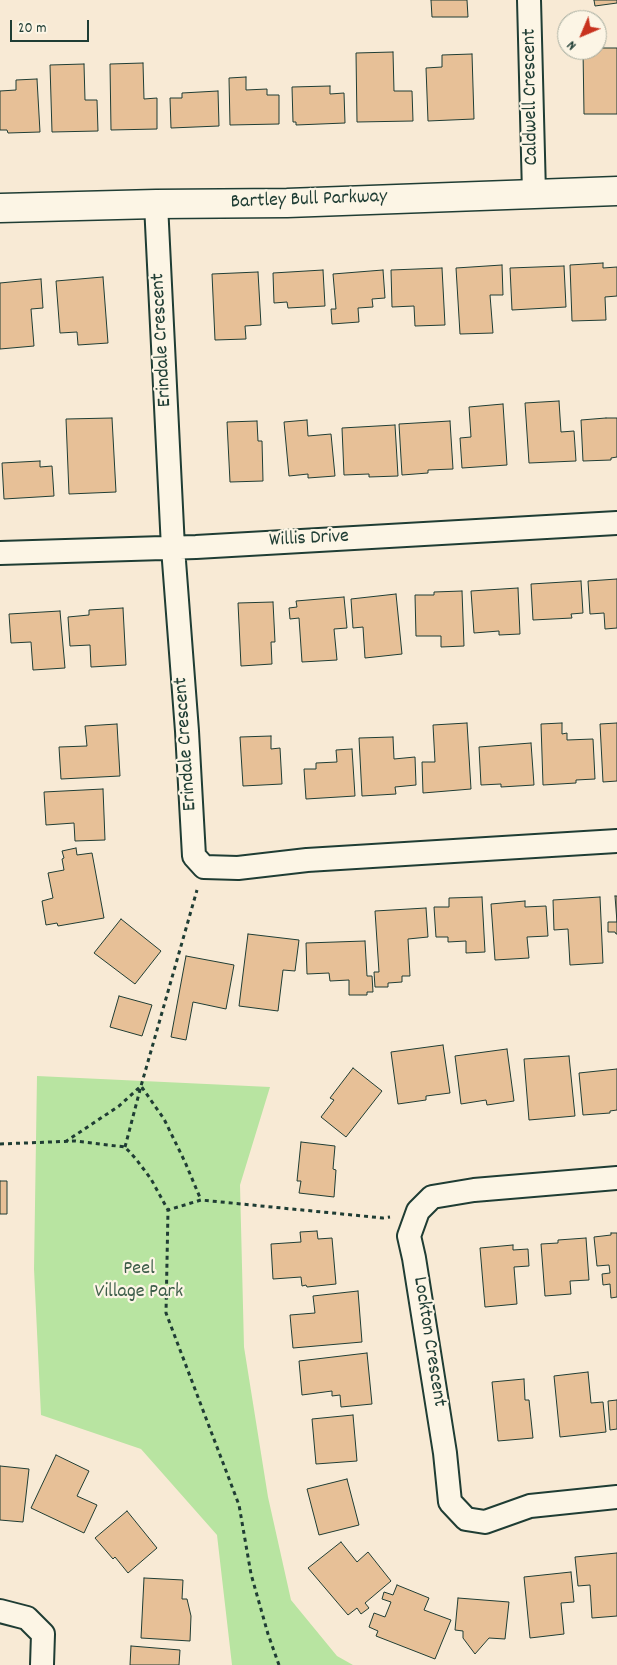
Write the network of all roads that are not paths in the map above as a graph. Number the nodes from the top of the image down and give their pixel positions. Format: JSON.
{"nodes":[{"id":1,"x":530,"y":0,"type":"edge"},
{"id":2,"x":617,"y":191,"type":"edge"},
{"id":3,"x":534,"y":193,"type":"junction"},
{"id":4,"x":156,"y":204,"type":"junction"},
{"id":5,"x":0,"y":208,"type":"edge"},
{"id":6,"x":617,"y":523,"type":"edge"},
{"id":7,"x":173,"y":548,"type":"junction"},
{"id":8,"x":0,"y":553,"type":"edge"},
{"id":9,"x":617,"y":841,"type":"edge"},
{"id":10,"x":617,"y":1178,"type":"edge"},
{"id":11,"x":617,"y":1498,"type":"edge"},
{"id":12,"x":0,"y":1611,"type":"edge"},
{"id":13,"x":42,"y":1665,"type":"edge"}],
"edges":[{"from":1,"to":3,"type":"street","name":"Caldwell Crescent"},
{"from":2,"to":3,"type":"street","name":"Bartley Bull Parkway"},
{"from":3,"to":4,"type":"street","name":"Bartley Bull Parkway"},
{"from":4,"to":5,"type":"street","name":"Bartley Bull Parkway"},
{"from":4,"to":7,"type":"street","name":"Erindale Crescent"},
{"from":6,"to":7,"type":"street","name":"Willis Drive"},
{"from":7,"to":8,"type":"street","name":"Willis Drive"},
{"from":7,"to":9,"type":"street","name":"Erindale Crescent"},
{"from":10,"to":11,"type":"street","name":"Lockton Crescent"},
{"from":12,"to":13,"type":"street"}]}
